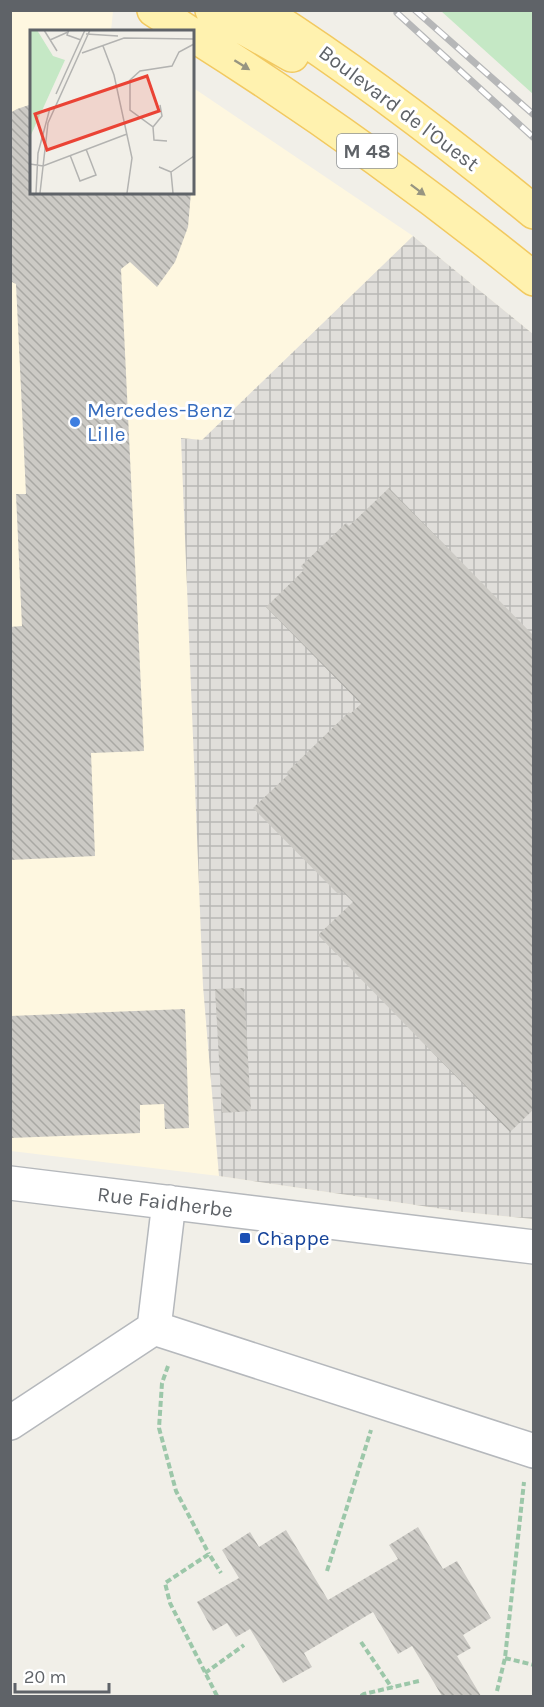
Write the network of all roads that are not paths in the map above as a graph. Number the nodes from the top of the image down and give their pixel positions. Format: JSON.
{"nodes":[{"id":1,"x":154,"y":10,"type":"edge"},
{"id":2,"x":212,"y":10,"type":"edge"},
{"id":3,"x":260,"y":10,"type":"edge"},
{"id":4,"x":185,"y":30,"type":"edge"},
{"id":5,"x":194,"y":35,"type":"edge"},
{"id":6,"x":433,"y":132,"type":"junction"},
{"id":7,"x":534,"y":212,"type":"edge"},
{"id":8,"x":534,"y":279,"type":"edge"},
{"id":9,"x":10,"y":1183,"type":"edge"},
{"id":10,"x":169,"y":1202,"type":"junction"},
{"id":11,"x":534,"y":1247,"type":"edge"},
{"id":12,"x":166,"y":1332,"type":"junction"},
{"id":13,"x":10,"y":1423,"type":"edge"},
{"id":14,"x":531,"y":1450,"type":"edge"}],
"edges":[{"from":1,"to":4,"type":"main road"},
{"from":2,"to":6,"type":"main road"},
{"from":3,"to":6,"type":"main road","name":"Boulevard de l'Ouest","number":"M 48"},
{"from":5,"to":8,"type":"main road","number":"M 48","one_way":true},
{"from":6,"to":7,"type":"main road","name":"Boulevard de l'Ouest","number":"M 48"},
{"from":9,"to":10,"type":"street","name":"Rue Faidherbe"},
{"from":10,"to":11,"type":"street","name":"Rue Faidherbe"},
{"from":10,"to":12,"type":"street"},
{"from":12,"to":13,"type":"street"},
{"from":12,"to":14,"type":"street"}]}
